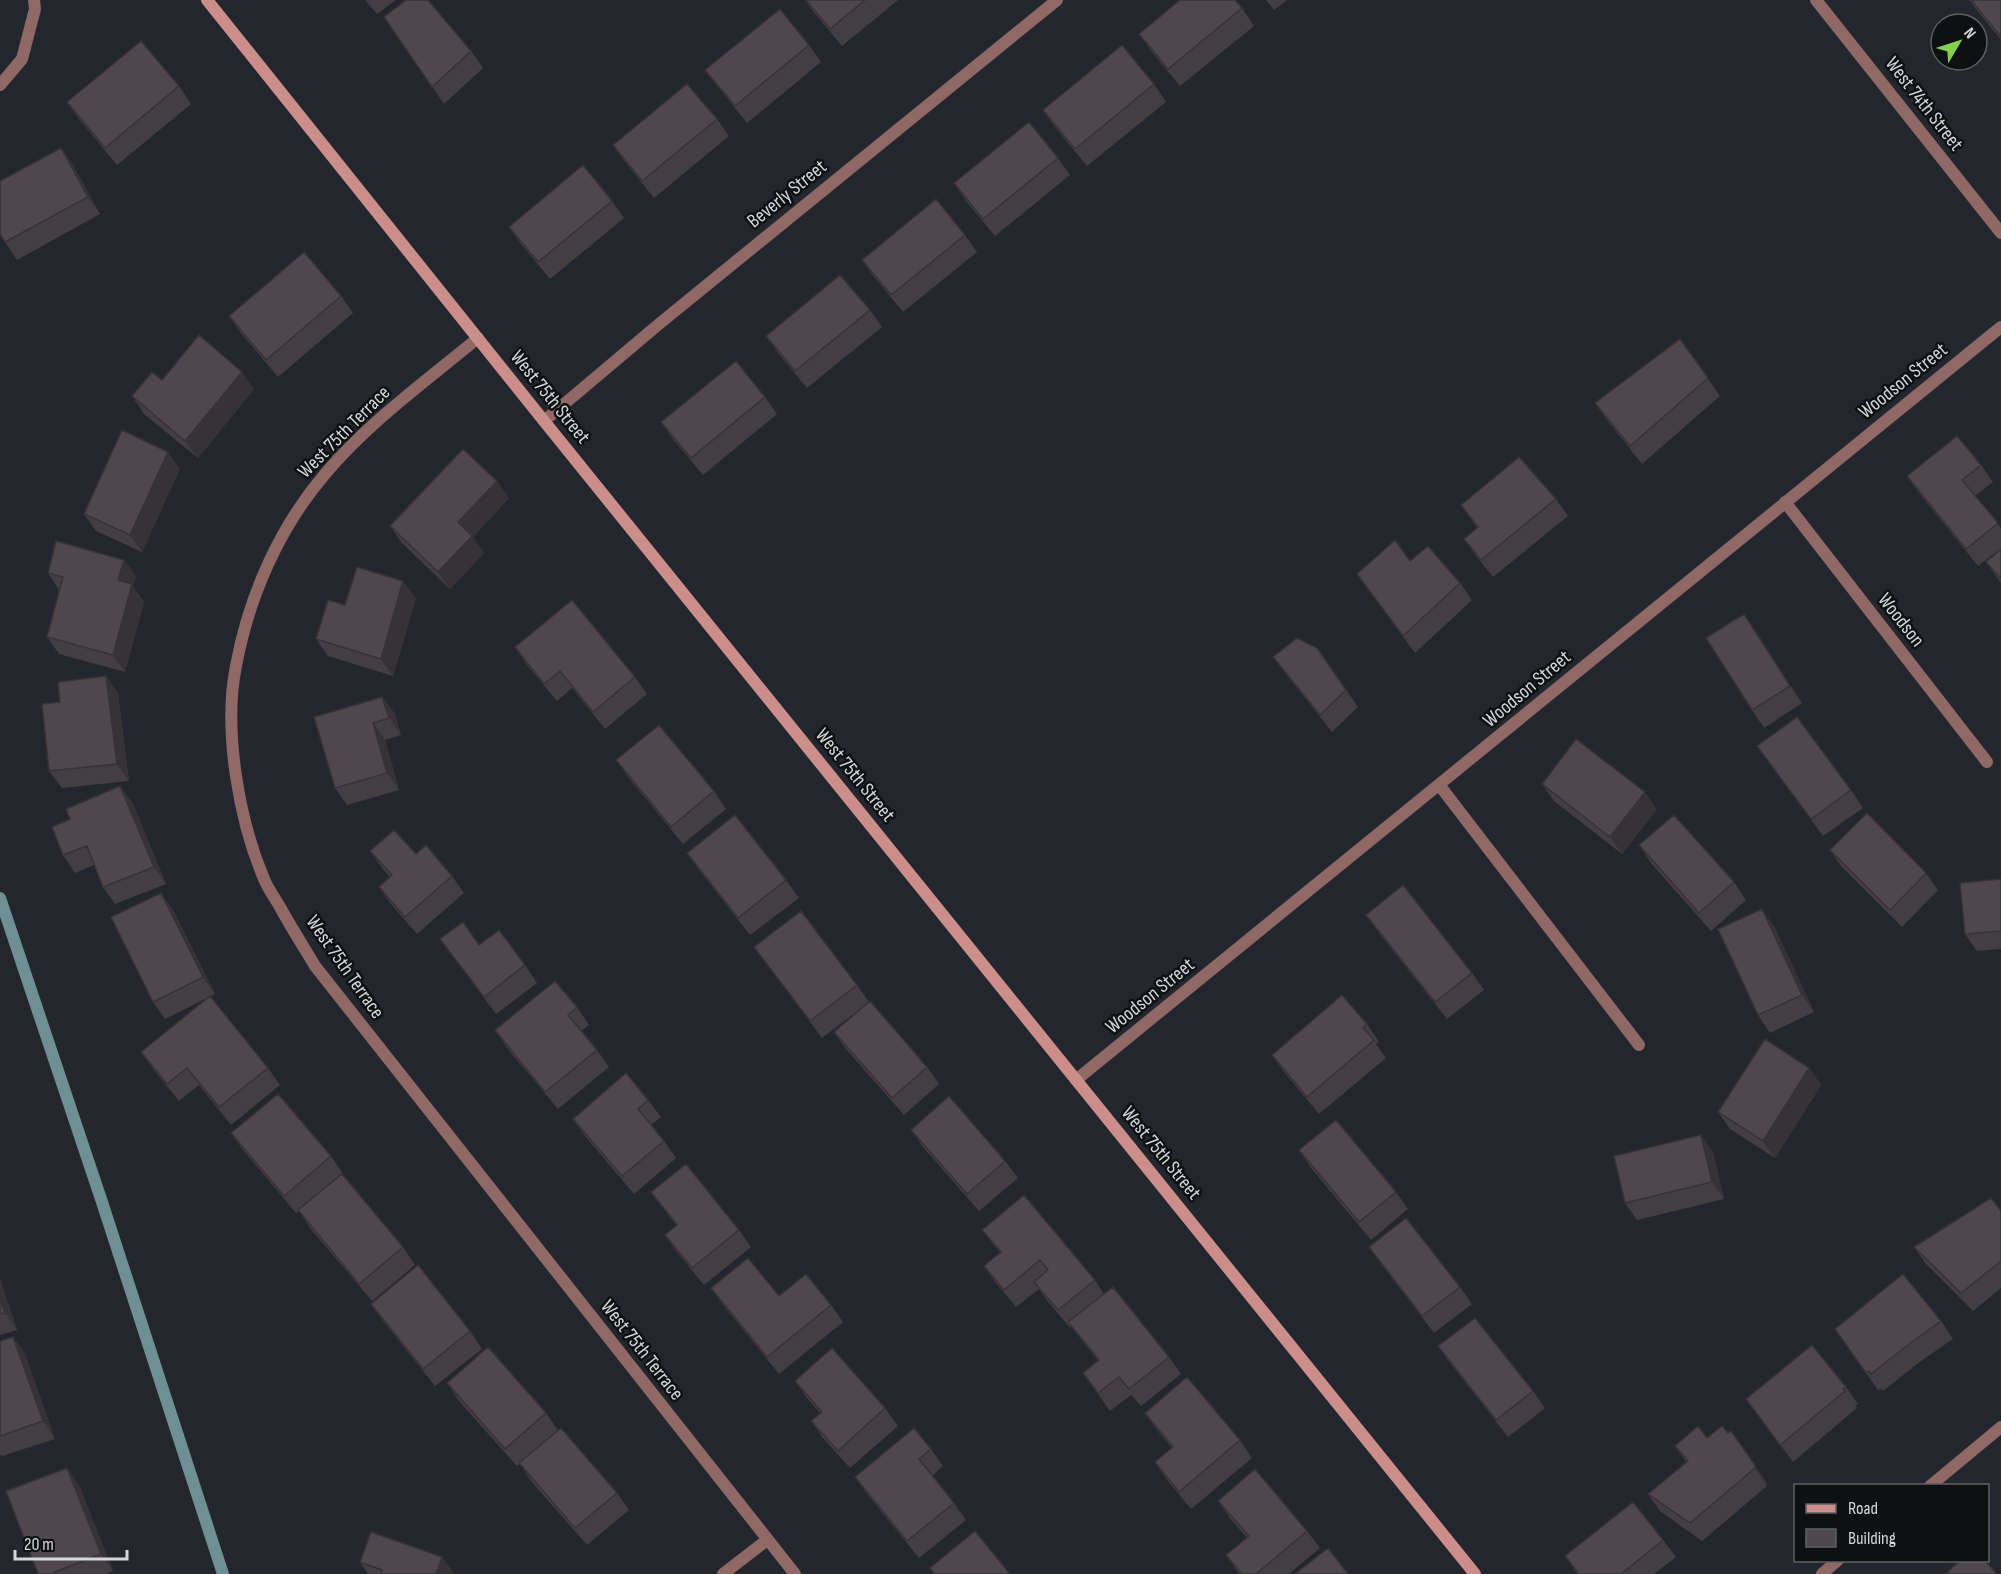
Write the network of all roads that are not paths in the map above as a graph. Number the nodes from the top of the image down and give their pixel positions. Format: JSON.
{"nodes":[{"id":1,"x":34,"y":0,"type":"edge"},
{"id":2,"x":207,"y":0,"type":"edge"},
{"id":3,"x":1057,"y":0,"type":"edge"},
{"id":4,"x":1816,"y":0,"type":"edge"},
{"id":5,"x":0,"y":85,"type":"edge"},
{"id":6,"x":2001,"y":233,"type":"edge"},
{"id":7,"x":2001,"y":327,"type":"edge"},
{"id":8,"x":478,"y":338,"type":"junction"},
{"id":9,"x":544,"y":422,"type":"junction"},
{"id":10,"x":1785,"y":502,"type":"junction"},
{"id":11,"x":1987,"y":762,"type":"dead end"},
{"id":12,"x":1440,"y":786,"type":"junction"},
{"id":13,"x":1639,"y":1045,"type":"dead end"},
{"id":14,"x":1077,"y":1080,"type":"junction"},
{"id":15,"x":2001,"y":1427,"type":"edge"},
{"id":16,"x":1931,"y":1484,"type":"edge"},
{"id":17,"x":767,"y":1540,"type":"junction"},
{"id":18,"x":1836,"y":1562,"type":"edge"},
{"id":19,"x":723,"y":1574,"type":"edge"},
{"id":20,"x":795,"y":1574,"type":"edge"},
{"id":21,"x":1475,"y":1574,"type":"edge"},
{"id":22,"x":1821,"y":1574,"type":"edge"}],
"edges":[{"from":1,"to":5,"type":"street"},
{"from":2,"to":8,"type":"main road","name":"West 75th Street"},
{"from":3,"to":9,"type":"street","name":"Beverly Street"},
{"from":4,"to":6,"type":"street","name":"West 74th Street"},
{"from":7,"to":10,"type":"street","name":"Woodson Street"},
{"from":8,"to":9,"type":"main road","name":"West 75th Street"},
{"from":8,"to":17,"type":"street","name":"West 75th Terrace"},
{"from":9,"to":14,"type":"main road","name":"West 75th Street"},
{"from":10,"to":11,"type":"street","name":"Woodson"},
{"from":10,"to":12,"type":"street","name":"Woodson Street"},
{"from":12,"to":13,"type":"street"},
{"from":12,"to":14,"type":"street","name":"Woodson Street"},
{"from":14,"to":21,"type":"main road","name":"West 75th Street"},
{"from":15,"to":16,"type":"street"},
{"from":17,"to":19,"type":"street"},
{"from":17,"to":20,"type":"street","name":"West 75th Terrace"},
{"from":18,"to":22,"type":"street"}]}
